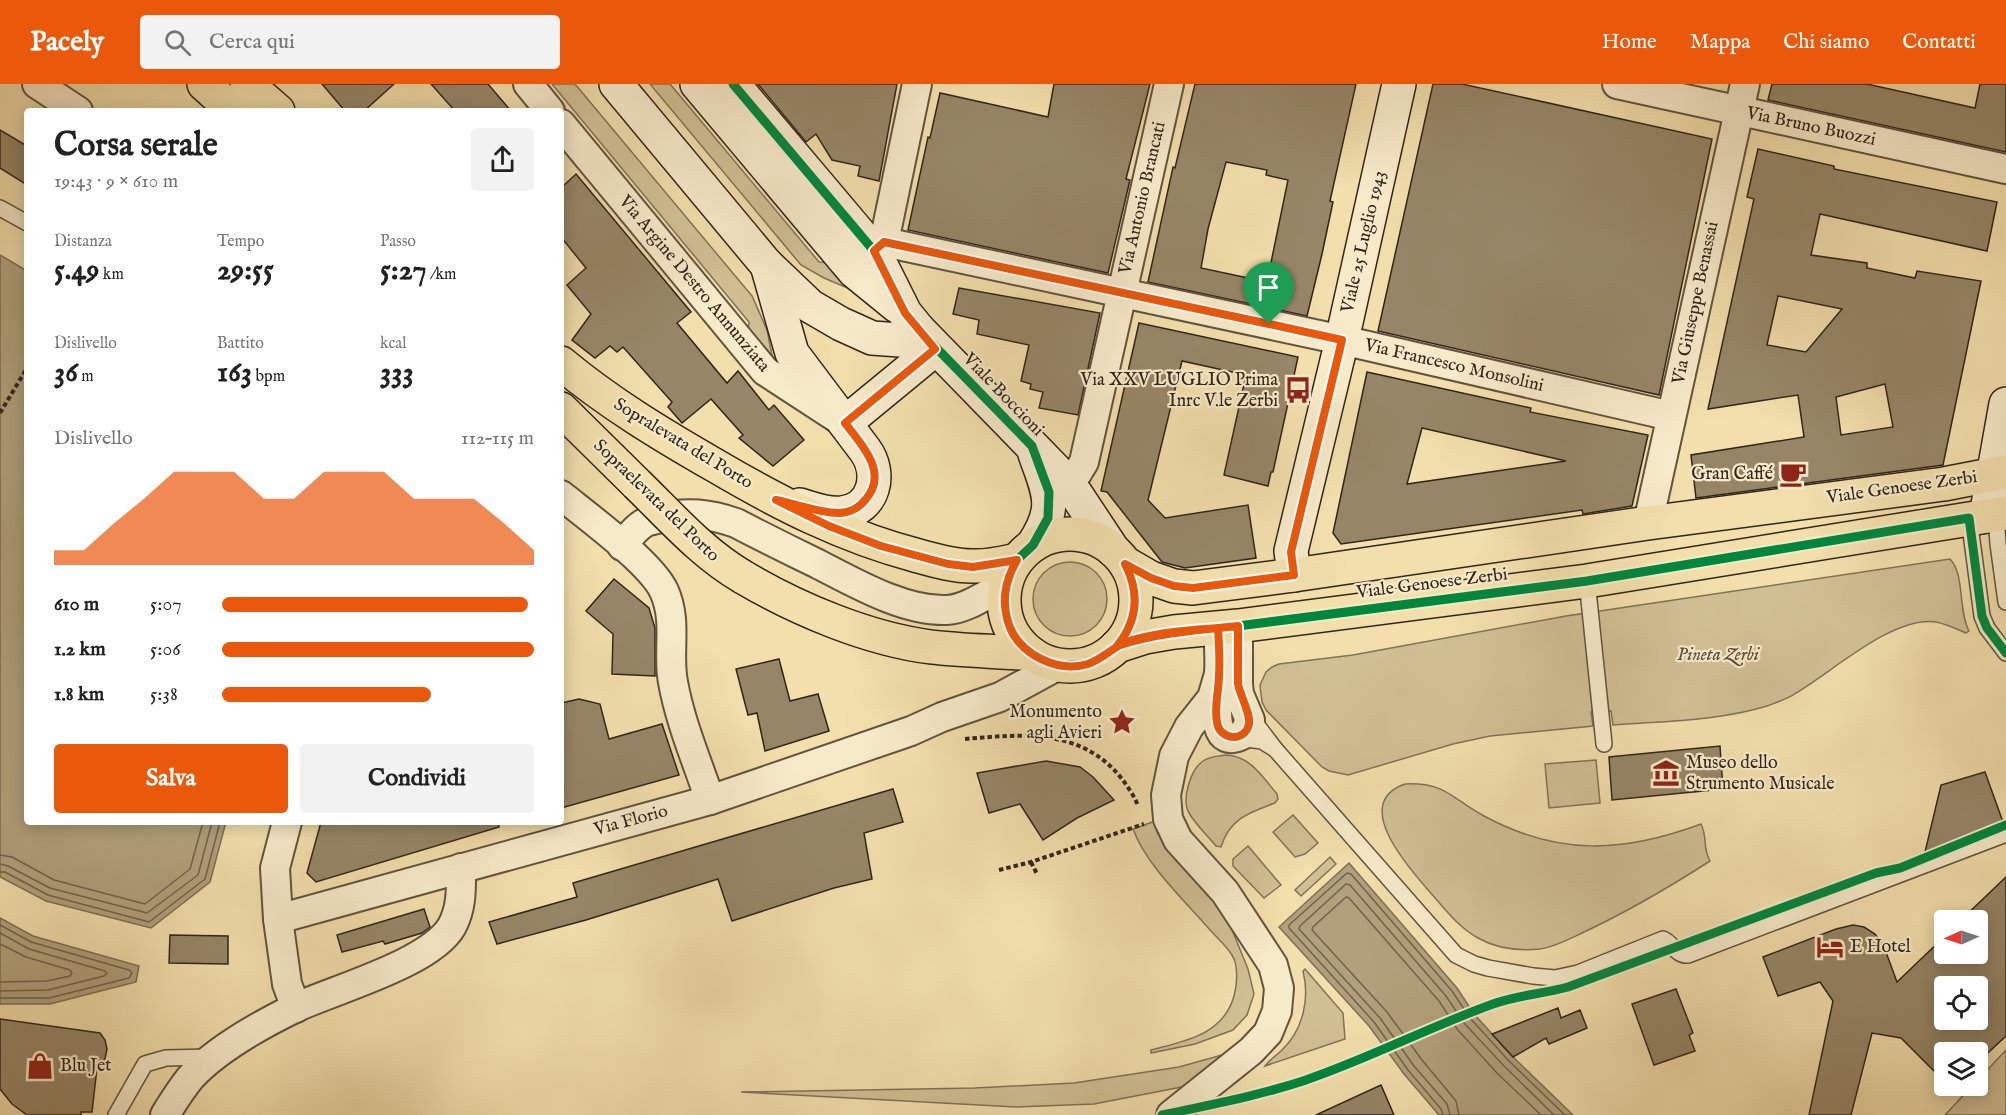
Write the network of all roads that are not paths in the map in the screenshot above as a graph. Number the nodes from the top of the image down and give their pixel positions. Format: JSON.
{"nodes":[{"id":1,"x":37,"y":84,"type":"edge"},
{"id":2,"x":204,"y":84,"type":"edge"},
{"id":3,"x":247,"y":84,"type":"edge"},
{"id":4,"x":528,"y":84,"type":"edge"},
{"id":5,"x":616,"y":84,"type":"edge"},
{"id":6,"x":697,"y":84,"type":"edge"},
{"id":7,"x":733,"y":84,"type":"edge"},
{"id":8,"x":917,"y":84,"type":"edge"},
{"id":9,"x":1169,"y":84,"type":"edge"},
{"id":10,"x":1399,"y":84,"type":"edge"},
{"id":11,"x":1617,"y":84,"type":"edge"},
{"id":12,"x":1742,"y":98,"type":"edge"},
{"id":13,"x":73,"y":108,"type":"edge"},
{"id":14,"x":231,"y":108,"type":"edge"},
{"id":15,"x":275,"y":108,"type":"edge"},
{"id":16,"x":548,"y":108,"type":"edge"},
{"id":17,"x":564,"y":128,"type":"edge"},
{"id":18,"x":2006,"y":169,"type":"edge"},
{"id":19,"x":0,"y":208,"type":"edge"},
{"id":20,"x":24,"y":221,"type":"edge"},
{"id":21,"x":879,"y":247,"type":"junction"},
{"id":22,"x":766,"y":264,"type":"junction"},
{"id":23,"x":1122,"y":292,"type":"junction"},
{"id":24,"x":919,"y":330,"type":"junction"},
{"id":25,"x":1342,"y":340,"type":"junction"},
{"id":26,"x":564,"y":365,"type":"edge"},
{"id":27,"x":2006,"y":404,"type":"edge"},
{"id":28,"x":564,"y":412,"type":"edge"},
{"id":29,"x":1671,"y":416,"type":"junction"},
{"id":30,"x":845,"y":423,"type":"junction"},
{"id":31,"x":1032,"y":446,"type":"junction"},
{"id":32,"x":1999,"y":474,"type":"edge"},
{"id":33,"x":1070,"y":485,"type":"junction"},
{"id":34,"x":564,"y":498,"type":"edge"},
{"id":35,"x":776,"y":500,"type":"junction"},
{"id":36,"x":1989,"y":515,"type":"edge"},
{"id":37,"x":1648,"y":523,"type":"junction"},
{"id":38,"x":622,"y":546,"type":"junction"},
{"id":39,"x":1119,"y":557,"type":"junction"},
{"id":40,"x":1019,"y":563,"type":"junction"},
{"id":41,"x":1294,"y":575,"type":"junction"},
{"id":42,"x":1587,"y":581,"type":"junction"},
{"id":43,"x":2006,"y":602,"type":"edge"},
{"id":44,"x":1228,"y":627,"type":"junction"},
{"id":45,"x":1117,"y":646,"type":"junction"},
{"id":46,"x":2006,"y":653,"type":"edge"},
{"id":47,"x":1046,"y":660,"type":"junction"},
{"id":48,"x":1219,"y":674,"type":"junction"},
{"id":49,"x":1241,"y":726,"type":"junction"},
{"id":50,"x":1604,"y":744,"type":"dead end"},
{"id":51,"x":1275,"y":749,"type":"junction"},
{"id":52,"x":710,"y":800,"type":"junction"},
{"id":53,"x":286,"y":825,"type":"edge"},
{"id":54,"x":2006,"y":834,"type":"edge"},
{"id":55,"x":460,"y":868,"type":"junction"},
{"id":56,"x":278,"y":918,"type":"junction"},
{"id":57,"x":296,"y":1008,"type":"junction"},
{"id":58,"x":214,"y":1057,"type":"junction"},
{"id":59,"x":116,"y":1115,"type":"edge"},
{"id":60,"x":165,"y":1115,"type":"edge"},
{"id":61,"x":1171,"y":1115,"type":"edge"}],
"edges":[{"from":1,"to":13,"type":"street"},
{"from":2,"to":14,"type":"main road"},
{"from":3,"to":15,"type":"main road"},
{"from":4,"to":16,"type":"street"},
{"from":5,"to":22,"type":"street","name":"Via Argine Destro Annunziata"},
{"from":6,"to":24,"type":"street","name":"Viale Boccioni"},
{"from":7,"to":21,"type":"street","name":"Viale Boccioni"},
{"from":8,"to":21,"type":"street"},
{"from":9,"to":23,"type":"street","name":"Via Antonio Brancati"},
{"from":10,"to":25,"type":"street","name":"Viale 25 Luglio 1943"},
{"from":11,"to":12,"type":"street","name":"Via Bruno Buozzi"},
{"from":12,"to":18,"type":"street","name":"Via Bruno Buozzi"},
{"from":12,"to":29,"type":"street","name":"Via Giuseppe Benassai"},
{"from":17,"to":30,"type":"street","name":"Via Argine Destro Annunziata"},
{"from":19,"to":20,"type":"lane"},
{"from":21,"to":23,"type":"street","name":"Via Francesco Monsolini"},
{"from":21,"to":24,"type":"street","name":"Viale Boccioni"},
{"from":22,"to":24,"type":"street","name":"Via Argine Destro Annunziata"},
{"from":22,"to":30,"type":"street","name":"Via Argine Destro Annunziata"},
{"from":23,"to":25,"type":"street","name":"Via Francesco Monsolini"},
{"from":23,"to":33,"type":"street","name":"Via Antonio Brancati"},
{"from":24,"to":30,"type":"street"},
{"from":24,"to":31,"type":"street","name":"Viale Boccioni"},
{"from":25,"to":29,"type":"street","name":"Via Francesco Monsolini"},
{"from":25,"to":41,"type":"street","name":"Viale 25 Luglio 1943"},
{"from":26,"to":35,"type":"main road","name":"Sopralevata del Porto"},
{"from":27,"to":32,"type":"street"},
{"from":28,"to":47,"type":"main road","name":"Sopraelevata del Porto","bridge":true},
{"from":29,"to":37,"type":"street","name":"Via Giuseppe Benassai"},
{"from":30,"to":35,"type":"street","name":"Via Argine Destro Annunziata"},
{"from":31,"to":33,"type":"street","name":"Viale Boccioni"},
{"from":31,"to":40,"type":"street","name":"Viale Boccioni"},
{"from":32,"to":36,"type":"street"},
{"from":32,"to":37,"type":"main road","name":"Viale Genoese Zerbi"},
{"from":33,"to":39,"type":"street","name":"Viale Boccioni"},
{"from":34,"to":38,"type":"street"},
{"from":35,"to":40,"type":"main road","name":"Sopralevata del Porto"},
{"from":36,"to":42,"type":"main road","name":"Viale Genoese Zerbi"},
{"from":36,"to":43,"type":"lane"},
{"from":36,"to":46,"type":"lane"},
{"from":37,"to":41,"type":"main road","name":"Viale Genoese Zerbi"},
{"from":38,"to":40,"type":"street"},
{"from":38,"to":52,"type":"street"},
{"from":39,"to":40,"type":"main road","name":"Viale Genoese Zerbi"},
{"from":39,"to":41,"type":"main road","name":"Viale Genoese Zerbi"},
{"from":39,"to":45,"type":"main road","name":"Viale Genoese Zerbi"},
{"from":40,"to":47,"type":"main road"},
{"from":42,"to":44,"type":"main road","name":"Viale Genoese Zerbi"},
{"from":42,"to":50,"type":"lane"},
{"from":44,"to":45,"type":"main road","name":"Viale Genoese Zerbi"},
{"from":44,"to":48,"type":"street"},
{"from":44,"to":49,"type":"street"},
{"from":45,"to":47,"type":"main road","name":"Viale Genoese Zerbi"},
{"from":47,"to":52,"type":"street","name":"Via Florio"},
{"from":48,"to":49,"type":"street"},
{"from":48,"to":61,"type":"street"},
{"from":49,"to":51,"type":"lane"},
{"from":49,"to":51,"type":"lane"},
{"from":51,"to":54,"type":"lane"},
{"from":52,"to":55,"type":"street","name":"Via Florio"},
{"from":53,"to":56,"type":"street"},
{"from":55,"to":56,"type":"street","name":"Via Florio"},
{"from":55,"to":57,"type":"street"},
{"from":56,"to":57,"type":"street"},
{"from":57,"to":58,"type":"street"},
{"from":58,"to":59,"type":"lane"},
{"from":58,"to":60,"type":"street"}]}
